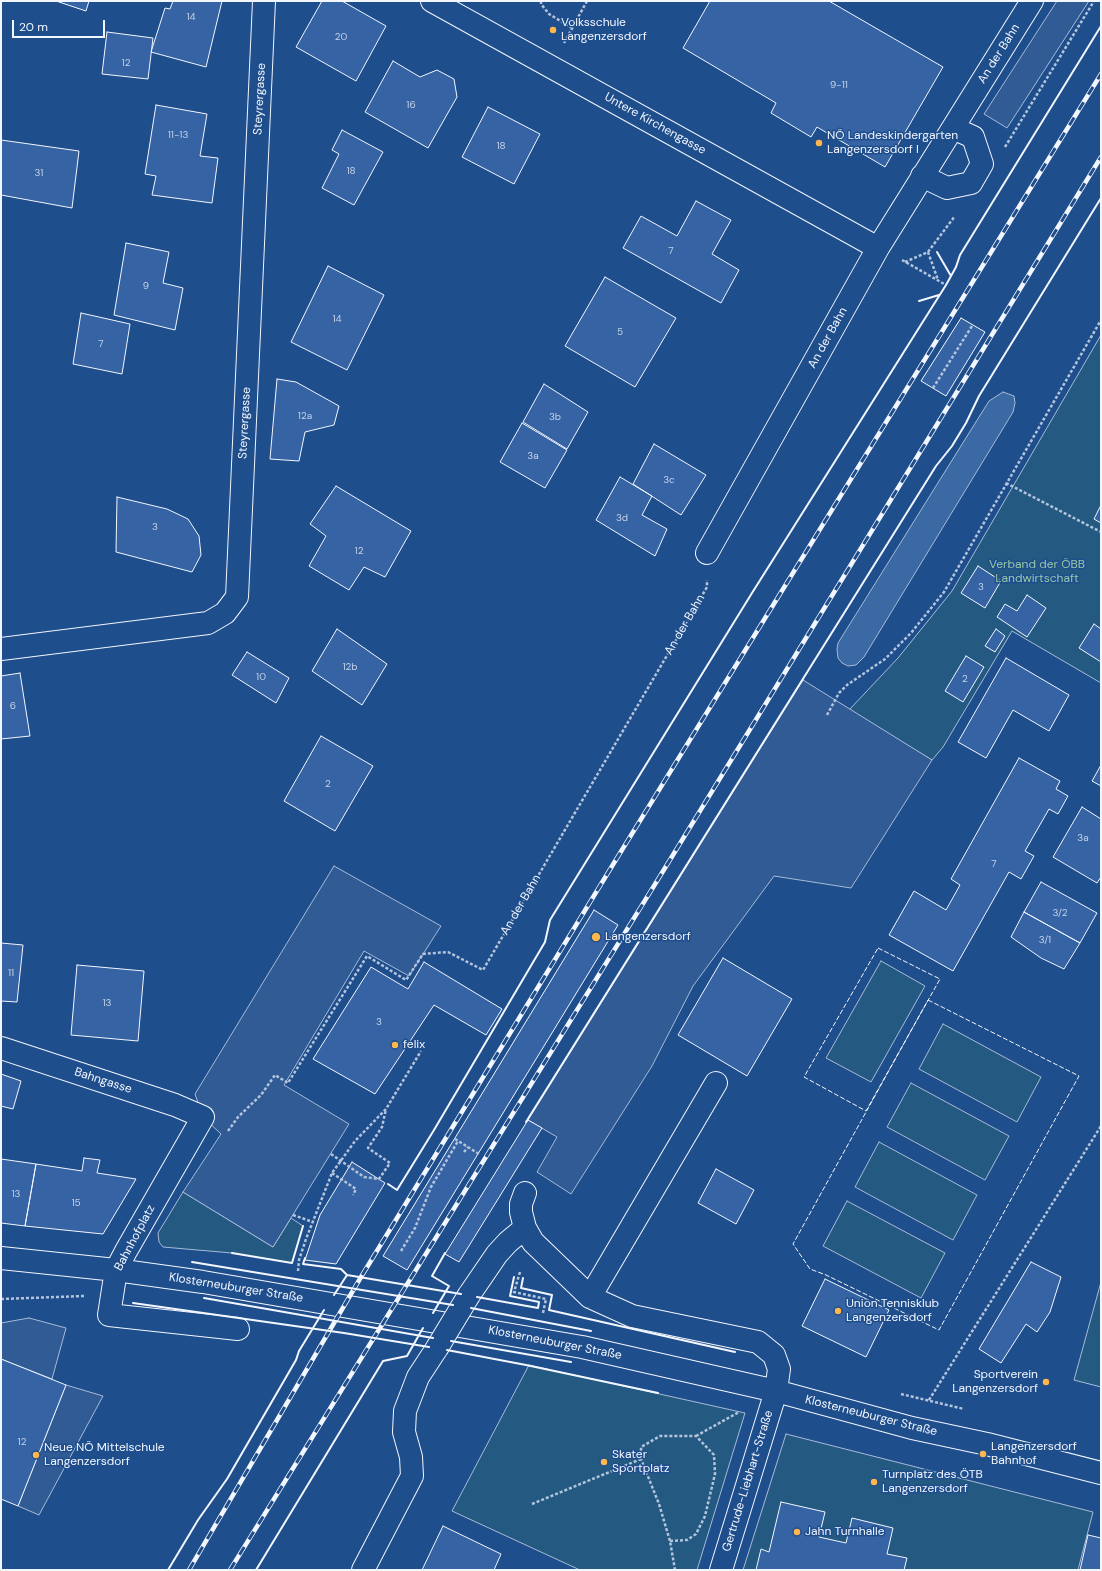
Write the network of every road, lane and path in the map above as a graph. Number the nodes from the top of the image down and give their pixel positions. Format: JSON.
{"nodes":[{"id":1,"x":264,"y":1,"type":"edge"},
{"id":2,"x":432,"y":1,"type":"edge"},
{"id":3,"x":540,"y":1,"type":"edge"},
{"id":4,"x":587,"y":1,"type":"edge"},
{"id":5,"x":1032,"y":1,"type":"edge"},
{"id":6,"x":1094,"y":1,"type":"edge"},
{"id":7,"x":572,"y":28,"type":"junction"},
{"id":8,"x":551,"y":66,"type":"junction"},
{"id":9,"x":953,"y":128,"type":"junction"},
{"id":10,"x":1004,"y":148,"type":"dead end"},
{"id":11,"x":922,"y":176,"type":"junction"},
{"id":12,"x":955,"y":215,"type":"dead end"},
{"id":13,"x":878,"y":248,"type":"junction"},
{"id":14,"x":928,"y":252,"type":"junction"},
{"id":15,"x":906,"y":262,"type":"dead end"},
{"id":16,"x":922,"y":272,"type":"dead end"},
{"id":17,"x":938,"y":280,"type":"junction"},
{"id":18,"x":946,"y":285,"type":"dead end"},
{"id":19,"x":1101,"y":320,"type":"edge"},
{"id":20,"x":972,"y":326,"type":"dead end"},
{"id":21,"x":933,"y":388,"type":"dead end"},
{"id":22,"x":1006,"y":483,"type":"junction"},
{"id":23,"x":1101,"y":532,"type":"edge"},
{"id":24,"x":707,"y":554,"type":"joint"},
{"id":25,"x":1,"y":649,"type":"edge"},
{"id":26,"x":826,"y":715,"type":"dead end"},
{"id":27,"x":1,"y":1048,"type":"edge"},
{"id":28,"x":421,"y":1051,"type":"dead end"},
{"id":29,"x":716,"y":1083,"type":"dead end"},
{"id":30,"x":386,"y":1109,"type":"junction"},
{"id":31,"x":204,"y":1117,"type":"joint"},
{"id":32,"x":1101,"y":1126,"type":"edge"},
{"id":33,"x":226,"y":1135,"type":"dead end"},
{"id":34,"x":455,"y":1139,"type":"dead end"},
{"id":35,"x":458,"y":1141,"type":"junction"},
{"id":36,"x":468,"y":1147,"type":"junction"},
{"id":37,"x":464,"y":1152,"type":"dead end"},
{"id":38,"x":331,"y":1154,"type":"dead end"},
{"id":39,"x":479,"y":1154,"type":"dead end"},
{"id":40,"x":341,"y":1161,"type":"junction"},
{"id":41,"x":332,"y":1174,"type":"junction"},
{"id":42,"x":524,"y":1193,"type":"dead end"},
{"id":43,"x":353,"y":1195,"type":"dead end"},
{"id":44,"x":293,"y":1215,"type":"dead end"},
{"id":45,"x":313,"y":1222,"type":"junction"},
{"id":46,"x":525,"y":1228,"type":"junction"},
{"id":47,"x":401,"y":1251,"type":"dead end"},
{"id":48,"x":1,"y":1258,"type":"edge"},
{"id":49,"x":116,"y":1270,"type":"junction"},
{"id":50,"x":298,"y":1272,"type":"dead end"},
{"id":51,"x":518,"y":1277,"type":"dead end"},
{"id":52,"x":112,"y":1295,"type":"junction"},
{"id":53,"x":590,"y":1297,"type":"junction"},
{"id":54,"x":1,"y":1299,"type":"edge"},
{"id":55,"x":542,"y":1315,"type":"dead end"},
{"id":56,"x":238,"y":1329,"type":"dead end"},
{"id":57,"x":776,"y":1392,"type":"junction"},
{"id":58,"x":743,"y":1409,"type":"dead end"},
{"id":59,"x":912,"y":1428,"type":"junction"},
{"id":60,"x":696,"y":1436,"type":"junction"},
{"id":61,"x":641,"y":1459,"type":"junction"},
{"id":62,"x":1101,"y":1473,"type":"edge"},
{"id":63,"x":532,"y":1504,"type":"dead end"},
{"id":64,"x":670,"y":1541,"type":"junction"},
{"id":65,"x":363,"y":1570,"type":"edge"},
{"id":66,"x":675,"y":1570,"type":"edge"},
{"id":67,"x":722,"y":1570,"type":"edge"}],
"edges":[{"from":1,"to":25,"type":"street","name":"Steyrergasse"},
{"from":2,"to":8,"type":"street","name":"Untere Kirchengasse"},
{"from":3,"to":7,"type":"path"},
{"from":4,"to":7,"type":"path"},
{"from":5,"to":9,"type":"street","name":"An der Bahn"},
{"from":6,"to":10,"type":"path"},
{"from":7,"to":8,"type":"path"},
{"from":8,"to":13,"type":"street","name":"Untere Kirchengasse"},
{"from":9,"to":11,"type":"street","name":"An der Bahn"},
{"from":9,"to":11,"type":"street"},
{"from":11,"to":13,"type":"street","name":"An der Bahn"},
{"from":12,"to":14,"type":"path"},
{"from":13,"to":24,"type":"street","name":"An der Bahn"},
{"from":14,"to":15,"type":"path"},
{"from":14,"to":17,"type":"path"},
{"from":16,"to":17,"type":"path"},
{"from":17,"to":18,"type":"path"},
{"from":19,"to":22,"type":"path"},
{"from":20,"to":21,"type":"path"},
{"from":22,"to":23,"type":"path"},
{"from":22,"to":26,"type":"path"},
{"from":24,"to":33,"type":"path","name":"An der Bahn"},
{"from":27,"to":31,"type":"street","name":"Bahngasse"},
{"from":28,"to":30,"type":"path"},
{"from":29,"to":53,"type":"street"},
{"from":30,"to":40,"type":"path"},
{"from":30,"to":40,"type":"path"},
{"from":31,"to":49,"type":"street","name":"Bahnhofplatz"},
{"from":32,"to":59,"type":"path"},
{"from":34,"to":35,"type":"path"},
{"from":35,"to":36,"type":"path"},
{"from":35,"to":47,"type":"path"},
{"from":36,"to":37,"type":"path"},
{"from":36,"to":39,"type":"path"},
{"from":38,"to":40,"type":"path"},
{"from":40,"to":41,"type":"path"},
{"from":41,"to":43,"type":"path"},
{"from":41,"to":45,"type":"path"},
{"from":42,"to":46,"type":"street"},
{"from":44,"to":45,"type":"path"},
{"from":45,"to":50,"type":"path"},
{"from":46,"to":53,"type":"street","name":"Gertrude-Liebhart-Straße"},
{"from":46,"to":65,"type":"street","bridge":true},
{"from":48,"to":49,"type":"street","name":"Klosterneuburger Straße"},
{"from":49,"to":52,"type":"street","name":"Bahnhofplatz"},
{"from":49,"to":57,"type":"street","name":"Klosterneuburger Straße"},
{"from":51,"to":55,"type":"path"},
{"from":52,"to":54,"type":"path"},
{"from":52,"to":56,"type":"street","name":"Bahnhofplatz"},
{"from":53,"to":57,"type":"street","name":"Gertrude-Liebhart-Straße"},
{"from":57,"to":59,"type":"street","name":"Klosterneuburger Straße"},
{"from":57,"to":67,"type":"street","name":"Gertrude-Liebhart-Straße"},
{"from":58,"to":60,"type":"path"},
{"from":59,"to":62,"type":"street","name":"Klosterneuburger Straße"},
{"from":60,"to":61,"type":"path"},
{"from":60,"to":64,"type":"path"},
{"from":61,"to":63,"type":"path"},
{"from":61,"to":64,"type":"path"},
{"from":64,"to":66,"type":"path"}]}
